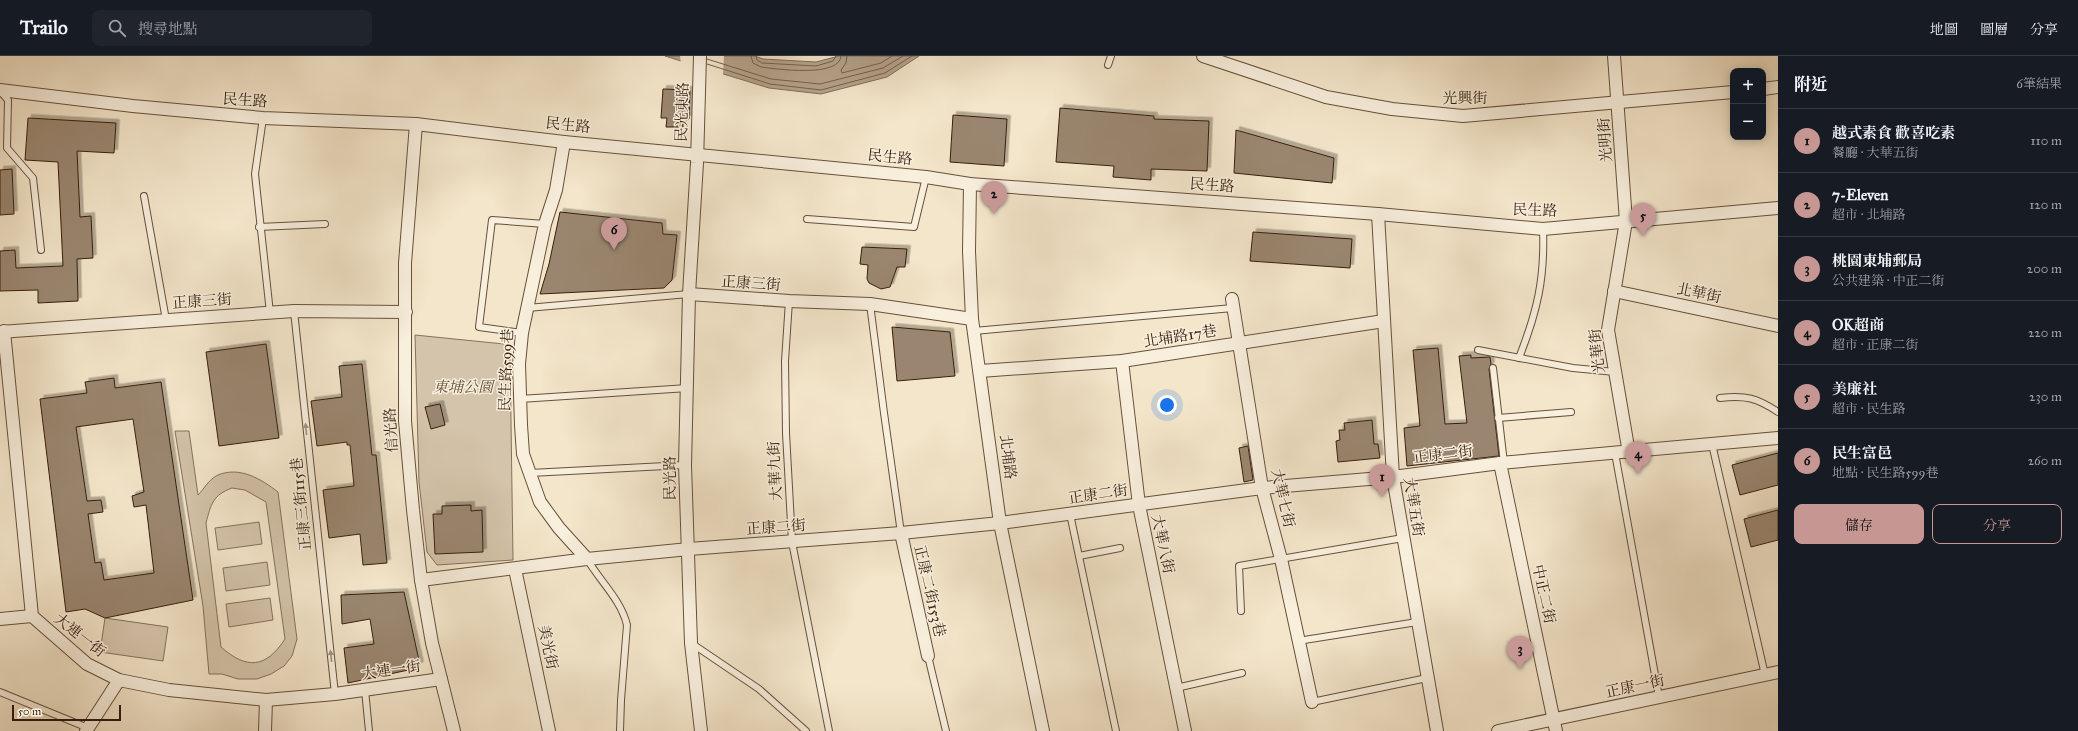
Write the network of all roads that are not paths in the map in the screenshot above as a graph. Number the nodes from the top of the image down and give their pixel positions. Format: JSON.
{"nodes":[{"id":1,"x":700,"y":56,"type":"edge"},
{"id":2,"x":1111,"y":56,"type":"edge"},
{"id":3,"x":1204,"y":56,"type":"edge"},
{"id":4,"x":1614,"y":56,"type":"edge"},
{"id":5,"x":1108,"y":65,"type":"dead end"},
{"id":6,"x":1778,"y":87,"type":"edge"},
{"id":7,"x":1766,"y":89,"type":"edge"},
{"id":8,"x":0,"y":90,"type":"edge"},
{"id":9,"x":1730,"y":92,"type":"edge"},
{"id":10,"x":1618,"y":104,"type":"junction"},
{"id":11,"x":263,"y":118,"type":"junction"},
{"id":12,"x":416,"y":124,"type":"junction"},
{"id":13,"x":564,"y":142,"type":"junction"},
{"id":14,"x":697,"y":154,"type":"junction"},
{"id":15,"x":926,"y":177,"type":"junction"},
{"id":16,"x":970,"y":184,"type":"junction"},
{"id":17,"x":144,"y":196,"type":"dead end"},
{"id":18,"x":1778,"y":208,"type":"edge"},
{"id":19,"x":1378,"y":214,"type":"junction"},
{"id":20,"x":807,"y":219,"type":"dead end"},
{"id":21,"x":1626,"y":221,"type":"junction"},
{"id":22,"x":325,"y":224,"type":"dead end"},
{"id":23,"x":545,"y":224,"type":"junction"},
{"id":24,"x":259,"y":227,"type":"junction"},
{"id":25,"x":1543,"y":229,"type":"junction"},
{"id":26,"x":41,"y":250,"type":"dead end"},
{"id":27,"x":1614,"y":291,"type":"junction"},
{"id":28,"x":689,"y":294,"type":"junction"},
{"id":29,"x":789,"y":301,"type":"junction"},
{"id":30,"x":870,"y":304,"type":"junction"},
{"id":31,"x":1233,"y":304,"type":"joint"},
{"id":32,"x":527,"y":308,"type":"junction"},
{"id":33,"x":294,"y":311,"type":"junction"},
{"id":34,"x":406,"y":312,"type":"junction"},
{"id":35,"x":270,"y":313,"type":"junction"},
{"id":36,"x":972,"y":319,"type":"junction"},
{"id":37,"x":166,"y":320,"type":"junction"},
{"id":38,"x":1384,"y":321,"type":"junction"},
{"id":39,"x":1778,"y":326,"type":"edge"},
{"id":40,"x":2,"y":331,"type":"edge"},
{"id":41,"x":974,"y":331,"type":"junction"},
{"id":42,"x":522,"y":333,"type":"junction"},
{"id":43,"x":1238,"y":343,"type":"junction"},
{"id":44,"x":1478,"y":350,"type":"dead end"},
{"id":45,"x":1519,"y":358,"type":"junction"},
{"id":46,"x":1122,"y":361,"type":"junction"},
{"id":47,"x":1493,"y":368,"type":"dead end"},
{"id":48,"x":980,"y":371,"type":"junction"},
{"id":49,"x":1615,"y":372,"type":"junction"},
{"id":50,"x":688,"y":388,"type":"junction"},
{"id":51,"x":1720,"y":398,"type":"dead end"},
{"id":52,"x":520,"y":399,"type":"junction"},
{"id":53,"x":1571,"y":412,"type":"dead end"},
{"id":54,"x":1778,"y":412,"type":"edge"},
{"id":55,"x":1498,"y":418,"type":"junction"},
{"id":56,"x":1778,"y":438,"type":"edge"},
{"id":57,"x":1712,"y":444,"type":"junction"},
{"id":58,"x":1615,"y":453,"type":"junction"},
{"id":59,"x":1629,"y":453,"type":"junction"},
{"id":60,"x":1502,"y":463,"type":"junction"},
{"id":61,"x":685,"y":465,"type":"junction"},
{"id":62,"x":528,"y":473,"type":"junction"},
{"id":63,"x":1393,"y":477,"type":"junction"},
{"id":64,"x":1262,"y":488,"type":"junction"},
{"id":65,"x":1139,"y":505,"type":"junction"},
{"id":66,"x":1070,"y":514,"type":"junction"},
{"id":67,"x":1000,"y":523,"type":"junction"},
{"id":68,"x":901,"y":533,"type":"junction"},
{"id":69,"x":1403,"y":538,"type":"junction"},
{"id":70,"x":792,"y":542,"type":"junction"},
{"id":71,"x":1120,"y":548,"type":"dead end"},
{"id":72,"x":689,"y":549,"type":"junction"},
{"id":73,"x":1079,"y":556,"type":"junction"},
{"id":74,"x":587,"y":559,"type":"junction"},
{"id":75,"x":1281,"y":559,"type":"junction"},
{"id":76,"x":515,"y":569,"type":"junction"},
{"id":77,"x":421,"y":580,"type":"junction"},
{"id":78,"x":1241,"y":611,"type":"dead end"},
{"id":79,"x":32,"y":616,"type":"junction"},
{"id":80,"x":0,"y":618,"type":"edge"},
{"id":81,"x":1418,"y":622,"type":"junction"},
{"id":82,"x":1298,"y":641,"type":"junction"},
{"id":83,"x":691,"y":643,"type":"junction"},
{"id":84,"x":928,"y":656,"type":"joint"},
{"id":85,"x":1778,"y":672,"type":"edge"},
{"id":86,"x":1242,"y":673,"type":"dead end"},
{"id":87,"x":1765,"y":675,"type":"junction"},
{"id":88,"x":441,"y":678,"type":"junction"},
{"id":89,"x":1427,"y":678,"type":"junction"},
{"id":90,"x":118,"y":680,"type":"junction"},
{"id":91,"x":1176,"y":688,"type":"junction"},
{"id":92,"x":365,"y":690,"type":"junction"},
{"id":93,"x":0,"y":692,"type":"edge"},
{"id":94,"x":335,"y":694,"type":"junction"},
{"id":95,"x":1659,"y":697,"type":"junction"},
{"id":96,"x":266,"y":700,"type":"junction"},
{"id":97,"x":1312,"y":702,"type":"joint"},
{"id":98,"x":1555,"y":725,"type":"edge"},
{"id":99,"x":87,"y":729,"type":"edge"},
{"id":100,"x":265,"y":731,"type":"edge"},
{"id":101,"x":369,"y":731,"type":"edge"},
{"id":102,"x":454,"y":731,"type":"edge"},
{"id":103,"x":549,"y":731,"type":"edge"},
{"id":104,"x":620,"y":731,"type":"edge"},
{"id":105,"x":701,"y":731,"type":"edge"},
{"id":106,"x":806,"y":731,"type":"edge"},
{"id":107,"x":829,"y":731,"type":"edge"},
{"id":108,"x":946,"y":731,"type":"edge"},
{"id":109,"x":1043,"y":731,"type":"edge"},
{"id":110,"x":1116,"y":731,"type":"edge"},
{"id":111,"x":1185,"y":731,"type":"edge"},
{"id":112,"x":1437,"y":731,"type":"edge"},
{"id":113,"x":1498,"y":731,"type":"edge"}],
"edges":[{"from":1,"to":14,"type":"street","name":"民光東路"},
{"from":2,"to":5,"type":"lane"},
{"from":3,"to":10,"type":"street","name":"光興街"},
{"from":4,"to":10,"type":"street","name":"光明街"},
{"from":6,"to":7,"type":"street"},
{"from":8,"to":11,"type":"street","name":"民生路"},
{"from":8,"to":26,"type":"lane"},
{"from":9,"to":10,"type":"street","name":"光興街"},
{"from":10,"to":21,"type":"street","name":"光明街"},
{"from":11,"to":12,"type":"street","name":"民生路"},
{"from":11,"to":24,"type":"lane"},
{"from":12,"to":13,"type":"street","name":"民生路"},
{"from":12,"to":34,"type":"street","name":"信光路"},
{"from":13,"to":14,"type":"street","name":"民生路"},
{"from":13,"to":23,"type":"street","name":"民生路599巷"},
{"from":14,"to":15,"type":"street","name":"民生路"},
{"from":14,"to":28,"type":"street","name":"民光路"},
{"from":15,"to":16,"type":"street","name":"民生路"},
{"from":15,"to":20,"type":"lane"},
{"from":16,"to":19,"type":"street","name":"民生路"},
{"from":16,"to":36,"type":"street","name":"北埔路"},
{"from":17,"to":37,"type":"lane"},
{"from":18,"to":21,"type":"street","name":"民生路"},
{"from":19,"to":25,"type":"street","name":"民生路"},
{"from":19,"to":38,"type":"street","name":"大華五街"},
{"from":21,"to":25,"type":"street","name":"民生路"},
{"from":21,"to":27,"type":"street","name":"光華街"},
{"from":22,"to":24,"type":"lane"},
{"from":23,"to":32,"type":"street","name":"民生路599巷"},
{"from":23,"to":42,"type":"lane"},
{"from":24,"to":35,"type":"lane"},
{"from":25,"to":45,"type":"lane"},
{"from":27,"to":39,"type":"street","name":"北華街"},
{"from":27,"to":49,"type":"street","name":"光華街"},
{"from":28,"to":29,"type":"street","name":"正康三街"},
{"from":28,"to":32,"type":"lane","name":"正康三街"},
{"from":28,"to":50,"type":"street","name":"民光路"},
{"from":29,"to":30,"type":"street","name":"正康三街"},
{"from":29,"to":70,"type":"lane","name":"大華九街"},
{"from":30,"to":36,"type":"street","name":"正康三街"},
{"from":30,"to":68,"type":"lane"},
{"from":31,"to":41,"type":"lane"},
{"from":31,"to":43,"type":"street","name":"大華七街"},
{"from":32,"to":42,"type":"street","name":"民生路599巷"},
{"from":33,"to":34,"type":"street","name":"正康三街"},
{"from":33,"to":35,"type":"street","name":"正康三街"},
{"from":94,"to":33,"type":"lane","name":"正康三街115巷","one_way":true},
{"from":34,"to":77,"type":"street","name":"信光路"},
{"from":35,"to":37,"type":"street","name":"正康三街"},
{"from":36,"to":41,"type":"street","name":"北埔路"},
{"from":37,"to":40,"type":"street","name":"正康三街"},
{"from":38,"to":43,"type":"street","name":"北埔路17巷"},
{"from":38,"to":63,"type":"street","name":"大華五街"},
{"from":40,"to":79,"type":"street","name":"大連一街"},
{"from":41,"to":48,"type":"street","name":"北埔路"},
{"from":42,"to":52,"type":"street","name":"民生路599巷"},
{"from":43,"to":46,"type":"street","name":"北埔路17巷"},
{"from":43,"to":64,"type":"street","name":"大華七街"},
{"from":44,"to":45,"type":"lane"},
{"from":45,"to":49,"type":"lane"},
{"from":46,"to":48,"type":"street","name":"北埔路17巷"},
{"from":46,"to":65,"type":"street","name":"大華八街"},
{"from":47,"to":55,"type":"lane"},
{"from":48,"to":67,"type":"street","name":"北埔路"},
{"from":49,"to":59,"type":"street","name":"光華街"},
{"from":50,"to":52,"type":"lane"},
{"from":50,"to":61,"type":"street","name":"民光路"},
{"from":51,"to":54,"type":"lane"},
{"from":52,"to":62,"type":"street","name":"民生路599巷"},
{"from":53,"to":55,"type":"lane"},
{"from":55,"to":60,"type":"lane"},
{"from":56,"to":57,"type":"street","name":"正康二街"},
{"from":57,"to":59,"type":"street","name":"正康二街"},
{"from":57,"to":87,"type":"lane"},
{"from":58,"to":59,"type":"street","name":"正康二街"},
{"from":58,"to":60,"type":"street","name":"正康二街"},
{"from":58,"to":95,"type":"lane"},
{"from":60,"to":63,"type":"street","name":"正康二街"},
{"from":60,"to":98,"type":"street","name":"中正二街"},
{"from":61,"to":62,"type":"lane"},
{"from":61,"to":72,"type":"street","name":"民光路"},
{"from":62,"to":74,"type":"street","name":"民生路599巷"},
{"from":63,"to":64,"type":"street","name":"正康二街"},
{"from":63,"to":69,"type":"street","name":"大華五街"},
{"from":64,"to":65,"type":"street","name":"正康二街"},
{"from":64,"to":75,"type":"street","name":"大華七街"},
{"from":65,"to":66,"type":"street","name":"正康二街"},
{"from":65,"to":91,"type":"street","name":"大華八街"},
{"from":66,"to":67,"type":"street","name":"正康二街"},
{"from":66,"to":73,"type":"lane"},
{"from":67,"to":68,"type":"street","name":"正康二街"},
{"from":67,"to":109,"type":"street","name":"北埔路"},
{"from":68,"to":70,"type":"street","name":"正康二街"},
{"from":68,"to":84,"type":"street","name":"正康二街153巷"},
{"from":69,"to":75,"type":"lane"},
{"from":69,"to":81,"type":"street","name":"大華五街"},
{"from":70,"to":72,"type":"street","name":"正康二街"},
{"from":70,"to":107,"type":"lane","name":"大華九街"},
{"from":71,"to":73,"type":"lane"},
{"from":72,"to":74,"type":"street","name":"正康二街"},
{"from":72,"to":83,"type":"street","name":"民光路"},
{"from":73,"to":110,"type":"lane"},
{"from":74,"to":76,"type":"street","name":"正康二街"},
{"from":74,"to":104,"type":"lane"},
{"from":75,"to":78,"type":"lane"},
{"from":75,"to":82,"type":"street","name":"大華七街"},
{"from":76,"to":77,"type":"street","name":"正康二街"},
{"from":76,"to":103,"type":"street","name":"美光街"},
{"from":77,"to":88,"type":"street","name":"信光路"},
{"from":79,"to":80,"type":"street"},
{"from":79,"to":90,"type":"street","name":"大連一街"},
{"from":81,"to":82,"type":"lane"},
{"from":81,"to":89,"type":"street","name":"大華五街"},
{"from":82,"to":97,"type":"street","name":"大華七街"},
{"from":83,"to":105,"type":"street","name":"民光路"},
{"from":83,"to":106,"type":"lane"},
{"from":84,"to":108,"type":"lane"},
{"from":85,"to":87,"type":"street","name":"正康一街"},
{"from":86,"to":91,"type":"lane"},
{"from":87,"to":95,"type":"street","name":"正康一街"},
{"from":88,"to":92,"type":"street","name":"大連一街"},
{"from":88,"to":102,"type":"street","name":"信光路"},
{"from":89,"to":97,"type":"lane"},
{"from":89,"to":112,"type":"street","name":"大華五街"},
{"from":90,"to":96,"type":"street","name":"大連一街"},
{"from":90,"to":99,"type":"street"},
{"from":91,"to":111,"type":"street","name":"大華八街"},
{"from":92,"to":94,"type":"street","name":"大連一街"},
{"from":92,"to":101,"type":"lane"},
{"from":93,"to":99,"type":"lane"},
{"from":94,"to":96,"type":"street","name":"大連一街"},
{"from":95,"to":98,"type":"street","name":"正康一街"},
{"from":96,"to":100,"type":"street"},
{"from":98,"to":113,"type":"street","name":"正康一街"}]}
